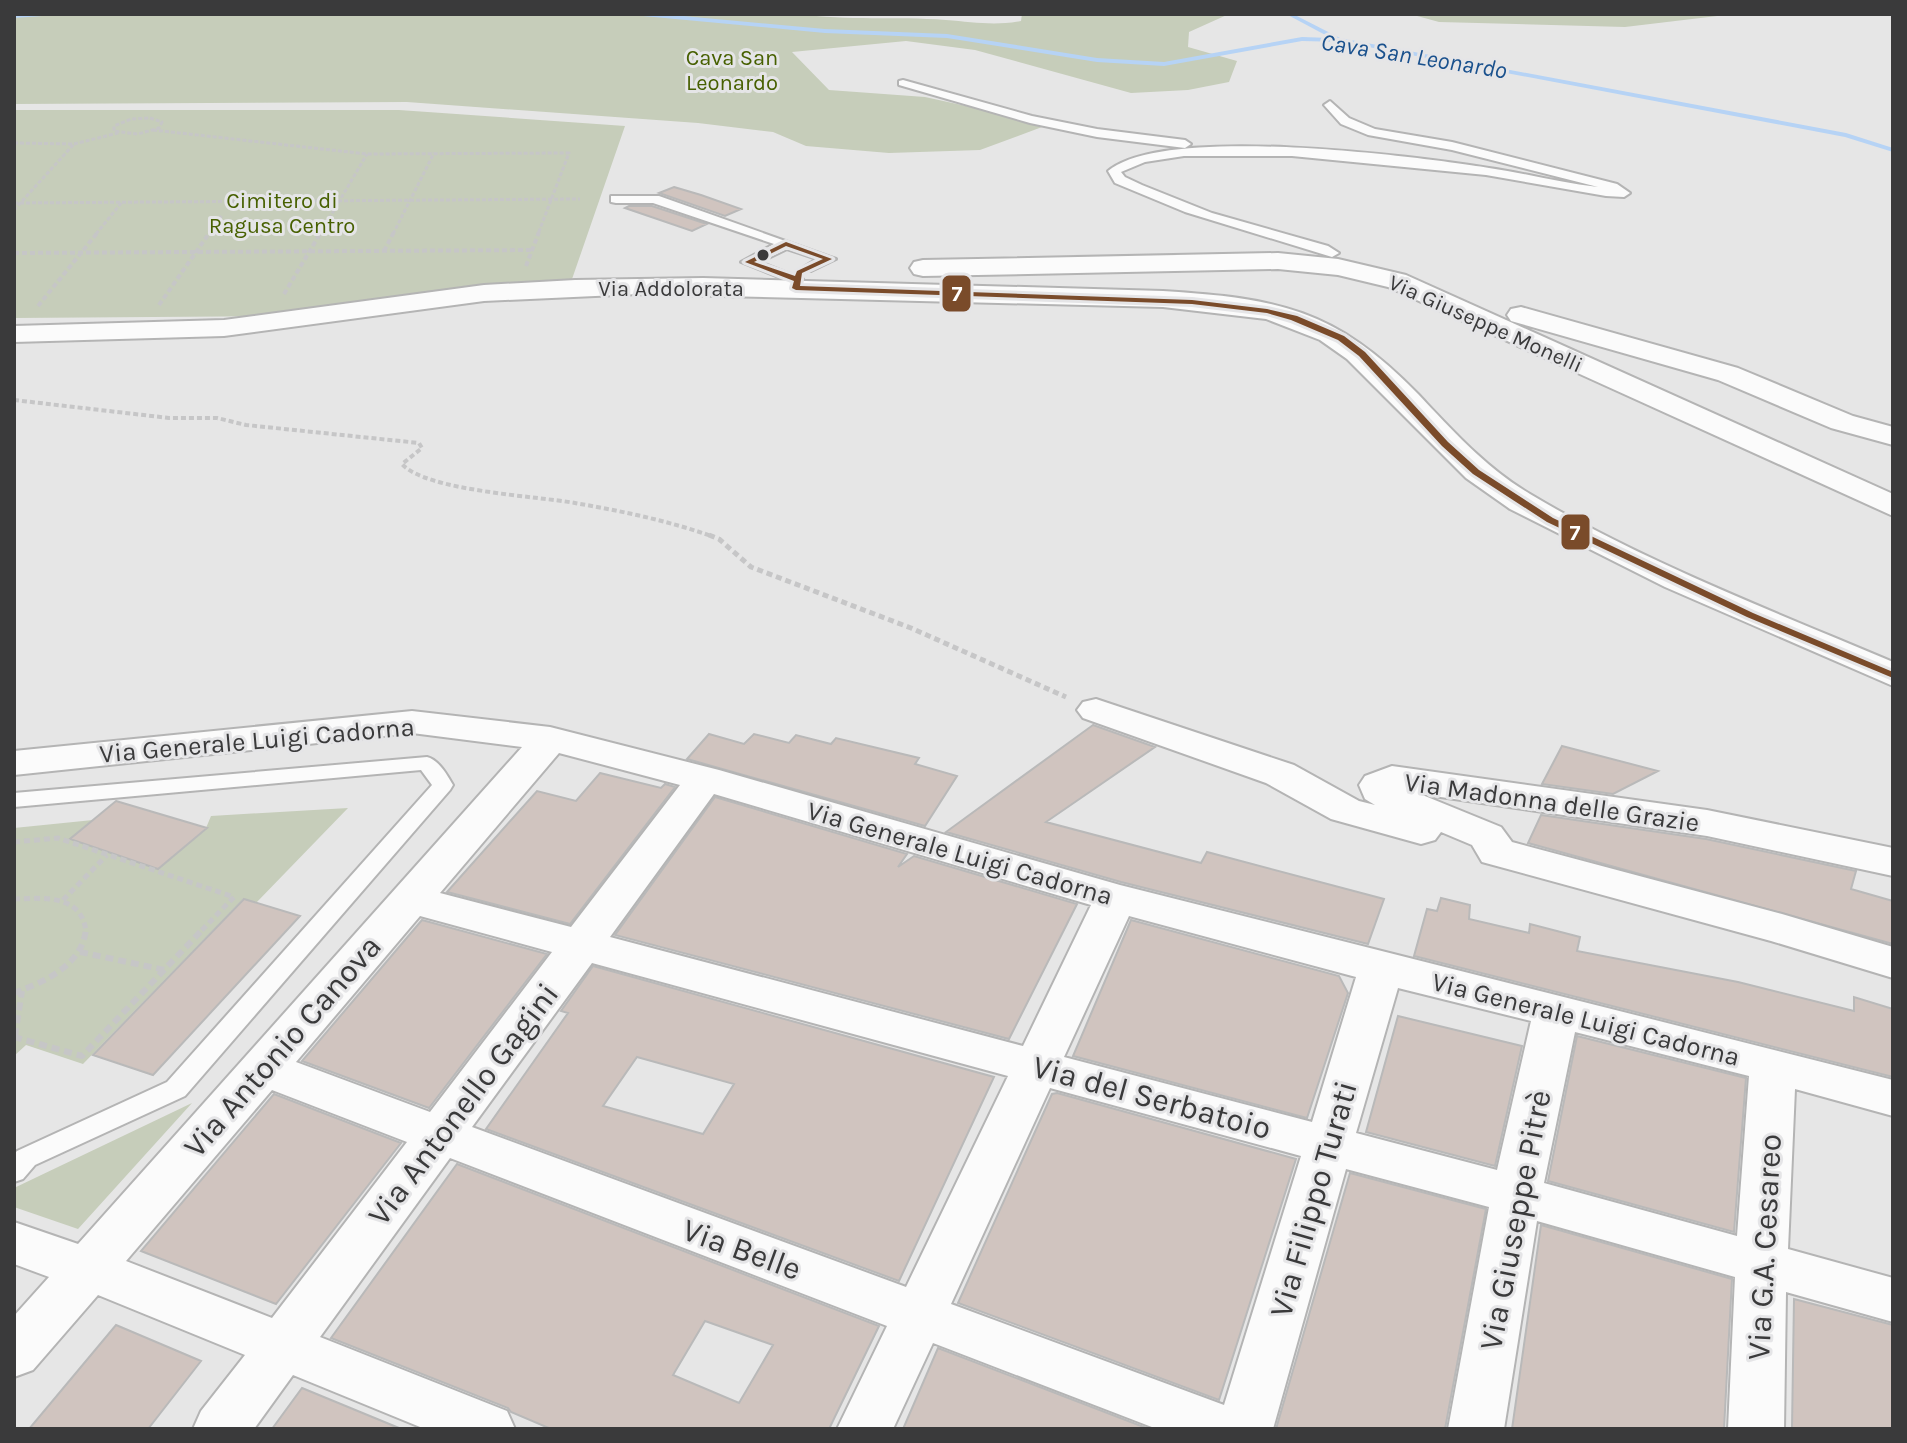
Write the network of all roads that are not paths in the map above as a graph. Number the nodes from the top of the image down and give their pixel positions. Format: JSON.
{"nodes":[{"id":1,"x":903,"y":83,"type":"dead end"},
{"id":2,"x":1330,"y":105,"type":"dead end"},
{"id":3,"x":1204,"y":149,"type":"junction"},
{"id":4,"x":616,"y":199,"type":"dead end"},
{"id":5,"x":786,"y":244,"type":"junction"},
{"id":6,"x":1332,"y":253,"type":"junction"},
{"id":7,"x":946,"y":268,"type":"junction"},
{"id":8,"x":801,"y":278,"type":"junction"},
{"id":9,"x":14,"y":334,"type":"edge"},
{"id":10,"x":1893,"y":436,"type":"edge"},
{"id":11,"x":1893,"y":506,"type":"edge"},
{"id":12,"x":1893,"y":675,"type":"edge"},
{"id":13,"x":1096,"y":710,"type":"road end"},
{"id":14,"x":550,"y":739,"type":"junction"},
{"id":15,"x":14,"y":763,"type":"edge"},
{"id":16,"x":705,"y":779,"type":"junction"},
{"id":17,"x":14,"y":800,"type":"edge"},
{"id":18,"x":1497,"y":852,"type":"junction"},
{"id":19,"x":1893,"y":862,"type":"edge"},
{"id":20,"x":1116,"y":898,"type":"junction"},
{"id":21,"x":410,"y":899,"type":"junction"},
{"id":22,"x":581,"y":947,"type":"junction"},
{"id":23,"x":1893,"y":963,"type":"edge"},
{"id":24,"x":1381,"y":968,"type":"junction"},
{"id":25,"x":1556,"y":1012,"type":"junction"},
{"id":26,"x":1773,"y":1065,"type":"junction"},
{"id":27,"x":1037,"y":1066,"type":"junction"},
{"id":28,"x":262,"y":1068,"type":"junction"},
{"id":29,"x":1893,"y":1098,"type":"edge"},
{"id":30,"x":439,"y":1136,"type":"junction"},
{"id":31,"x":1329,"y":1144,"type":"junction"},
{"id":32,"x":14,"y":1172,"type":"edge"},
{"id":33,"x":1516,"y":1195,"type":"junction"},
{"id":34,"x":14,"y":1243,"type":"edge"},
{"id":35,"x":1761,"y":1263,"type":"junction"},
{"id":36,"x":88,"y":1268,"type":"junction"},
{"id":37,"x":1893,"y":1300,"type":"edge"},
{"id":38,"x":919,"y":1315,"type":"junction"},
{"id":39,"x":283,"y":1345,"type":"junction"},
{"id":40,"x":14,"y":1354,"type":"edge"},
{"id":41,"x":482,"y":1428,"type":"edge"},
{"id":42,"x":221,"y":1429,"type":"edge"},
{"id":43,"x":865,"y":1429,"type":"edge"},
{"id":44,"x":1223,"y":1429,"type":"edge"},
{"id":45,"x":1245,"y":1429,"type":"edge"},
{"id":46,"x":1476,"y":1429,"type":"edge"},
{"id":47,"x":1756,"y":1429,"type":"edge"}],
"edges":[{"from":1,"to":3,"type":"lane"},
{"from":2,"to":3,"type":"lane"},
{"from":3,"to":6,"type":"lane"},
{"from":4,"to":5,"type":"lane"},
{"from":5,"to":8,"type":"lane"},
{"from":5,"to":8,"type":"lane"},
{"from":6,"to":7,"type":"street"},
{"from":6,"to":10,"type":"street"},
{"from":7,"to":8,"type":"street","name":"Via Giuseppe Monelli"},
{"from":7,"to":11,"type":"street","name":"Via Giuseppe Monelli"},
{"from":8,"to":9,"type":"street","name":"Via Addolorata"},
{"from":8,"to":12,"type":"street","name":"Via Addolorata"},
{"from":13,"to":18,"type":"street"},
{"from":14,"to":15,"type":"street","name":"Via Generale Luigi Cadorna"},
{"from":14,"to":16,"type":"street","name":"Via Generale Luigi Cadorna"},
{"from":14,"to":21,"type":"street","name":"Via Antonio Canova"},
{"from":16,"to":20,"type":"street","name":"Via Generale Luigi Cadorna"},
{"from":16,"to":22,"type":"street","name":"Via Antonello Gagini"},
{"from":17,"to":32,"type":"lane"},
{"from":18,"to":19,"type":"street","name":"Via Madonna delle Grazie"},
{"from":18,"to":23,"type":"street","name":"Via Madonna delle Grazie"},
{"from":20,"to":24,"type":"street","name":"Via Generale Luigi Cadorna"},
{"from":20,"to":27,"type":"street"},
{"from":21,"to":22,"type":"street","name":"Via del Serbatoio"},
{"from":21,"to":28,"type":"street","name":"Via Antonio Canova"},
{"from":22,"to":27,"type":"street","name":"Via del Serbatoio"},
{"from":22,"to":30,"type":"street","name":"Via Antonello Gagini"},
{"from":24,"to":25,"type":"street","name":"Via Generale Luigi Cadorna"},
{"from":24,"to":31,"type":"street","name":"Via Filippo Turati"},
{"from":25,"to":26,"type":"street","name":"Via Generale Luigi Cadorna"},
{"from":25,"to":33,"type":"street","name":"Via Giuseppe Pitrè"},
{"from":26,"to":29,"type":"street","name":"Via Generale Luigi Cadorna"},
{"from":26,"to":35,"type":"street","name":"Via G.A. Cesareo"},
{"from":27,"to":31,"type":"street","name":"Via del Serbatoio"},
{"from":27,"to":38,"type":"street"},
{"from":28,"to":30,"type":"street","name":"Via Belle"},
{"from":28,"to":36,"type":"street","name":"Via Antonio Canova"},
{"from":30,"to":38,"type":"street","name":"Via Belle"},
{"from":30,"to":39,"type":"street","name":"Via Antonello Gagini"},
{"from":31,"to":33,"type":"street","name":"Via del Serbatoio"},
{"from":31,"to":45,"type":"street","name":"Via Filippo Turati"},
{"from":33,"to":35,"type":"street","name":"Via del Serbatoio"},
{"from":33,"to":46,"type":"street","name":"Via Giuseppe Pitrè"},
{"from":34,"to":36,"type":"street"},
{"from":35,"to":37,"type":"street","name":"Via del Serbatoio"},
{"from":35,"to":47,"type":"street","name":"Via G.A. Cesareo"},
{"from":36,"to":39,"type":"street"},
{"from":36,"to":40,"type":"street","name":"Via Antonio Canova"},
{"from":38,"to":43,"type":"street"},
{"from":38,"to":44,"type":"street","name":"Via Belle"},
{"from":39,"to":41,"type":"street"},
{"from":39,"to":42,"type":"street","name":"Via Antonello Gagini"}]}
